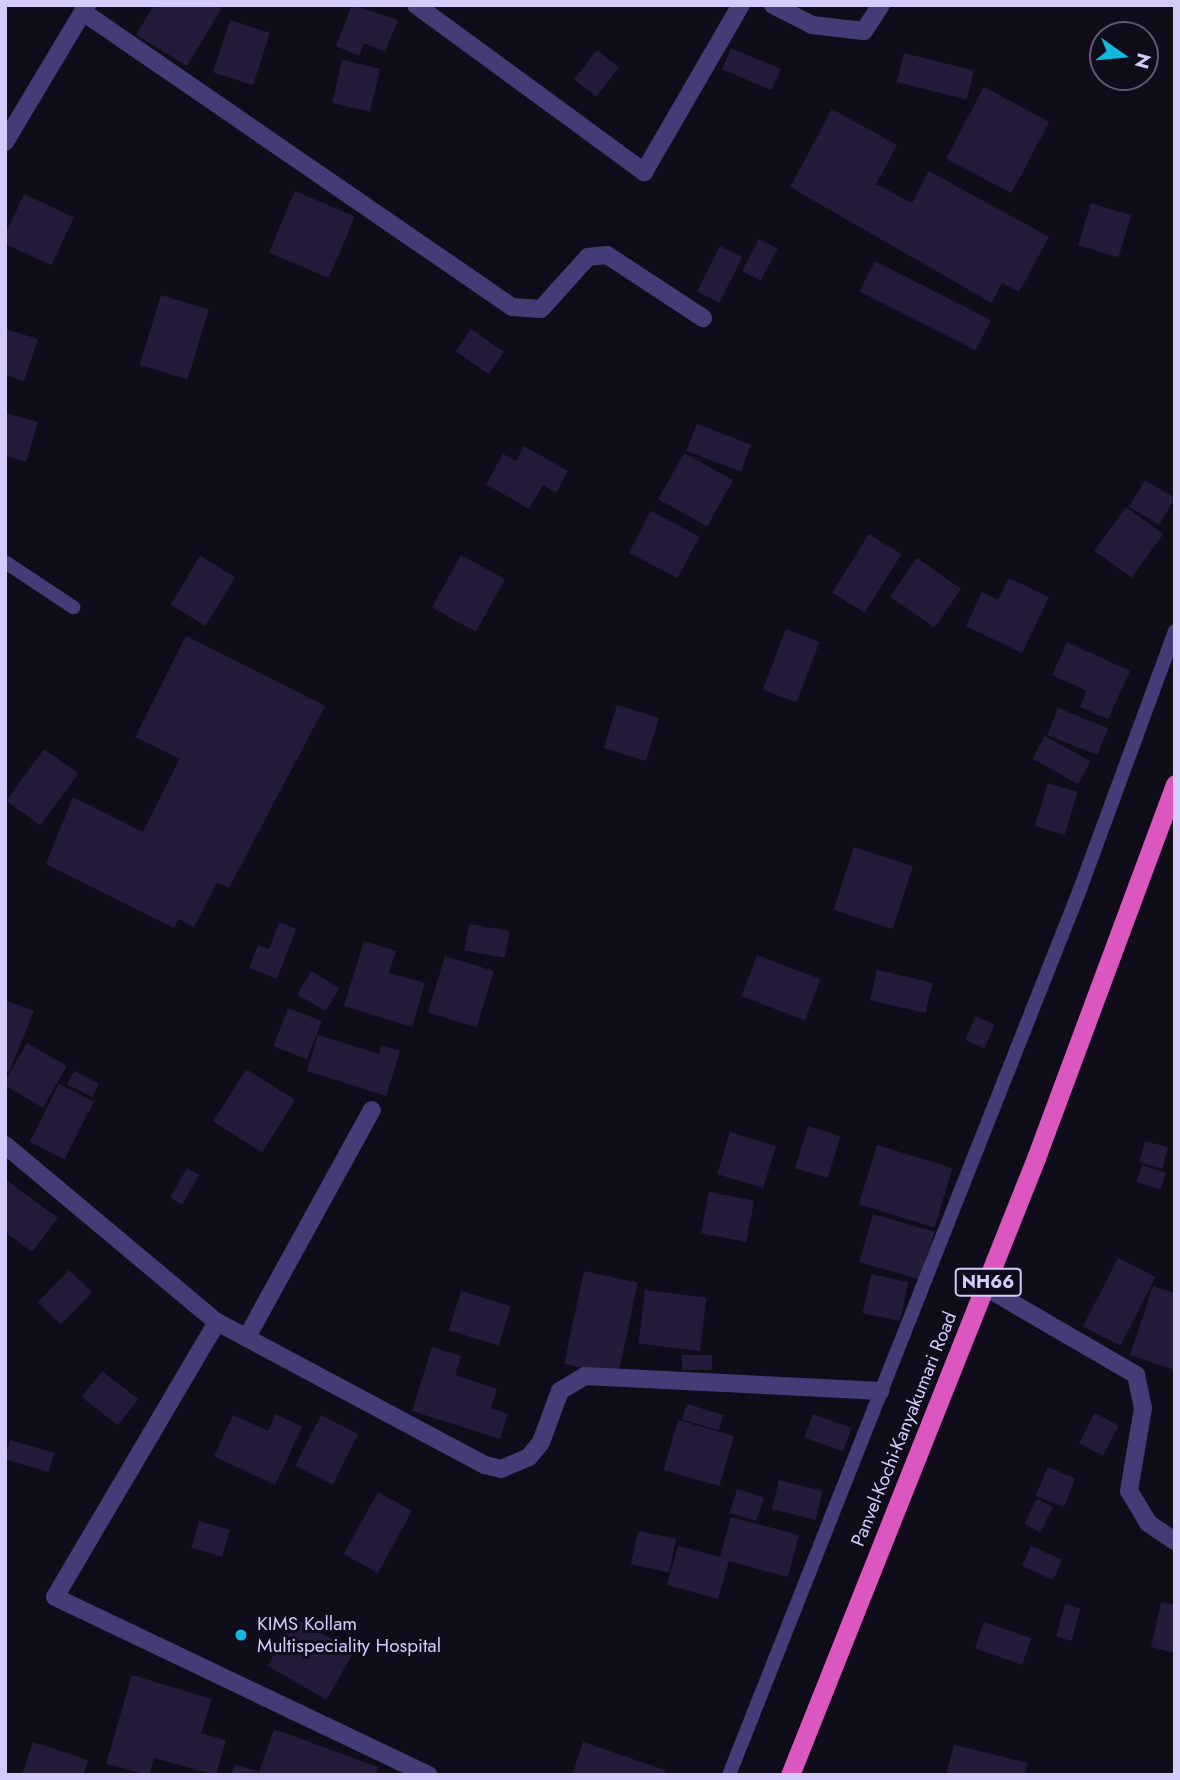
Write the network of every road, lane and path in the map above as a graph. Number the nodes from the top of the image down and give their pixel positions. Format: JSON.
{"nodes":[{"id":1,"x":416,"y":5,"type":"edge"},
{"id":2,"x":741,"y":5,"type":"edge"},
{"id":3,"x":773,"y":5,"type":"edge"},
{"id":4,"x":881,"y":5,"type":"edge"},
{"id":5,"x":85,"y":8,"type":"edge"},
{"id":6,"x":5,"y":142,"type":"edge"},
{"id":7,"x":703,"y":318,"type":"dead end"},
{"id":8,"x":5,"y":562,"type":"edge"},
{"id":9,"x":73,"y":607,"type":"dead end"},
{"id":10,"x":1175,"y":631,"type":"edge"},
{"id":11,"x":1174,"y":787,"type":"edge"},
{"id":12,"x":372,"y":1110,"type":"dead end"},
{"id":13,"x":5,"y":1145,"type":"edge"},
{"id":14,"x":985,"y":1287,"type":"junction"},
{"id":15,"x":217,"y":1322,"type":"junction"},
{"id":16,"x":247,"y":1337,"type":"junction"},
{"id":17,"x":881,"y":1391,"type":"junction"},
{"id":18,"x":1175,"y":1541,"type":"edge"},
{"id":19,"x":429,"y":1775,"type":"edge"},
{"id":20,"x":729,"y":1775,"type":"edge"},
{"id":21,"x":790,"y":1775,"type":"edge"}],
"edges":[{"from":1,"to":2,"type":"street"},
{"from":3,"to":4,"type":"street"},
{"from":5,"to":6,"type":"street"},
{"from":5,"to":7,"type":"street"},
{"from":8,"to":9,"type":"lane"},
{"from":10,"to":17,"type":"lane"},
{"from":11,"to":14,"type":"highway","name":"Panvel-Kochi-Kanyakumari Road","number":"NH66"},
{"from":12,"to":16,"type":"street"},
{"from":13,"to":15,"type":"street"},
{"from":14,"to":18,"type":"street"},
{"from":14,"to":21,"type":"highway","name":"Panvel-Kochi-Kanyakumari Road","number":"NH66"},
{"from":15,"to":16,"type":"street"},
{"from":15,"to":19,"type":"street"},
{"from":16,"to":17,"type":"street"},
{"from":17,"to":20,"type":"lane"}]}
